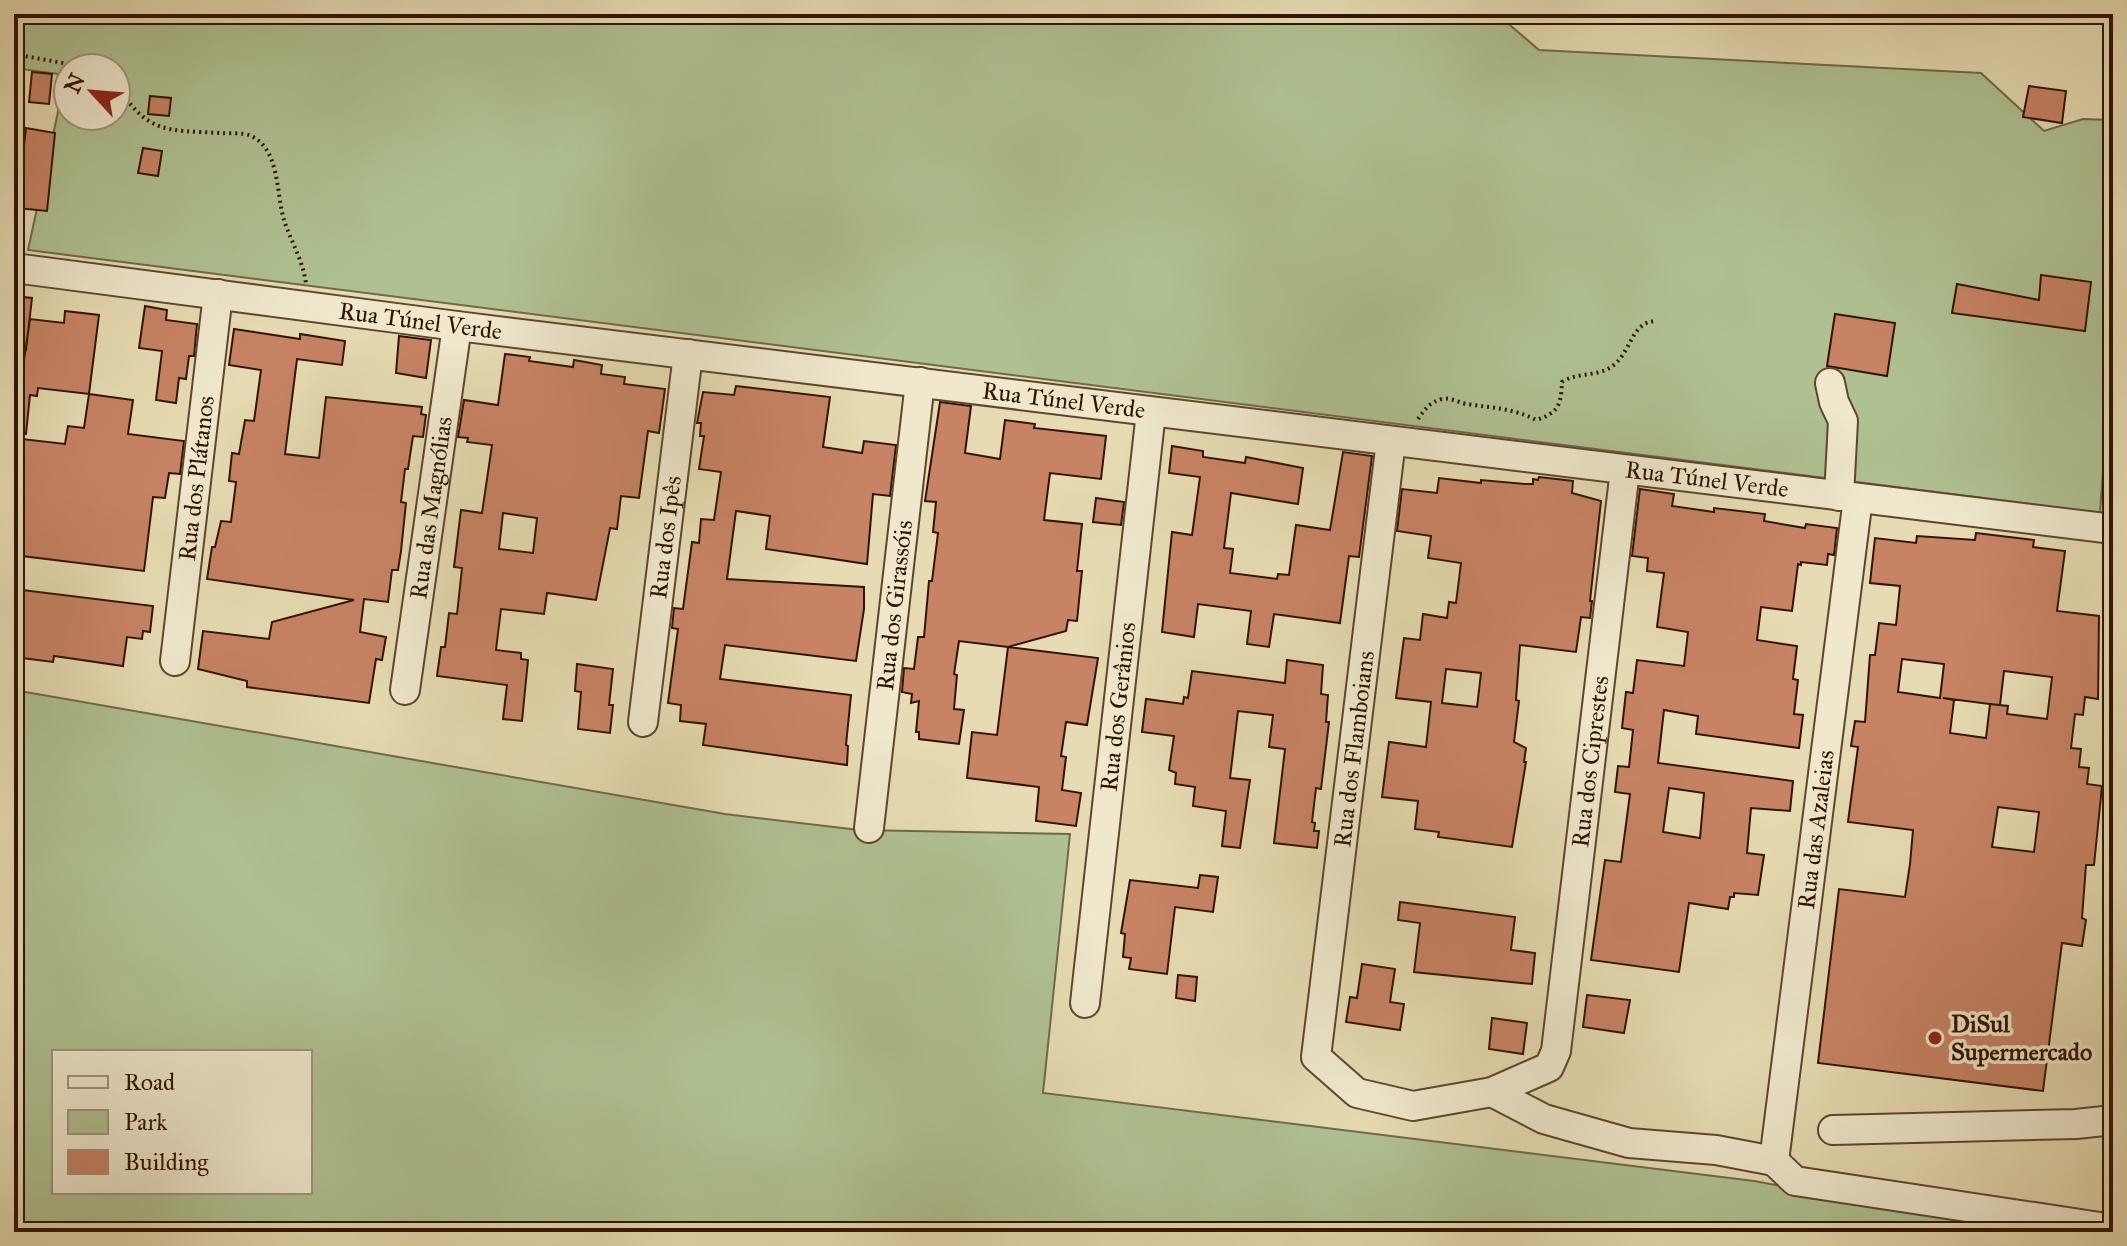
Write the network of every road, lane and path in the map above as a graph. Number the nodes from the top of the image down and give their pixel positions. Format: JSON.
{"nodes":[{"id":1,"x":14,"y":54,"type":"edge"},
{"id":2,"x":52,"y":61,"type":"edge"},
{"id":3,"x":132,"y":105,"type":"edge"},
{"id":4,"x":14,"y":268,"type":"edge"},
{"id":5,"x":218,"y":294,"type":"junction"},
{"id":6,"x":308,"y":306,"type":"junction"},
{"id":7,"x":1657,"y":321,"type":"dead end"},
{"id":8,"x":457,"y":326,"type":"junction"},
{"id":9,"x":688,"y":354,"type":"junction"},
{"id":10,"x":920,"y":382,"type":"junction"},
{"id":11,"x":1830,"y":383,"type":"dead end"},
{"id":12,"x":1151,"y":412,"type":"junction"},
{"id":13,"x":1400,"y":442,"type":"junction"},
{"id":14,"x":1625,"y":470,"type":"junction"},
{"id":15,"x":1849,"y":497,"type":"junction"},
{"id":16,"x":2113,"y":529,"type":"edge"},
{"id":17,"x":175,"y":661,"type":"dead end"},
{"id":18,"x":405,"y":690,"type":"dead end"},
{"id":19,"x":643,"y":722,"type":"dead end"},
{"id":20,"x":869,"y":828,"type":"dead end"},
{"id":21,"x":1085,"y":1003,"type":"dead end"},
{"id":22,"x":1492,"y":1092,"type":"junction"},
{"id":23,"x":2113,"y":1120,"type":"edge"},
{"id":24,"x":1833,"y":1130,"type":"dead end"},
{"id":25,"x":1774,"y":1161,"type":"junction"},
{"id":26,"x":2113,"y":1229,"type":"edge"}],
"edges":[{"from":1,"to":2,"type":"path"},
{"from":3,"to":6,"type":"path"},
{"from":4,"to":5,"type":"street","name":"Rua Túnel Verde"},
{"from":5,"to":6,"type":"street","name":"Rua Túnel Verde"},
{"from":5,"to":17,"type":"street","name":"Rua dos Plátanos"},
{"from":6,"to":8,"type":"street","name":"Rua Túnel Verde"},
{"from":7,"to":13,"type":"path"},
{"from":8,"to":9,"type":"street","name":"Rua Túnel Verde"},
{"from":8,"to":18,"type":"street","name":"Rua das Magnólias"},
{"from":9,"to":10,"type":"street","name":"Rua Túnel Verde"},
{"from":9,"to":19,"type":"street","name":"Rua dos Ipês"},
{"from":10,"to":12,"type":"street","name":"Rua Túnel Verde"},
{"from":10,"to":20,"type":"street","name":"Rua dos Girassóis"},
{"from":11,"to":15,"type":"street","name":"Rua das Azaleias"},
{"from":12,"to":13,"type":"street","name":"Rua Túnel Verde"},
{"from":12,"to":21,"type":"street","name":"Rua dos Gerânios"},
{"from":13,"to":14,"type":"street","name":"Rua Túnel Verde"},
{"from":13,"to":22,"type":"street","name":"Rua dos Flamboians"},
{"from":14,"to":15,"type":"street","name":"Rua Túnel Verde"},
{"from":14,"to":22,"type":"street","name":"Rua dos Ciprestes"},
{"from":15,"to":16,"type":"street","name":"Rua Túnel Verde"},
{"from":15,"to":25,"type":"street","name":"Rua das Azaleias"},
{"from":22,"to":25,"type":"street"},
{"from":23,"to":24,"type":"street"},
{"from":25,"to":26,"type":"street"}]}
